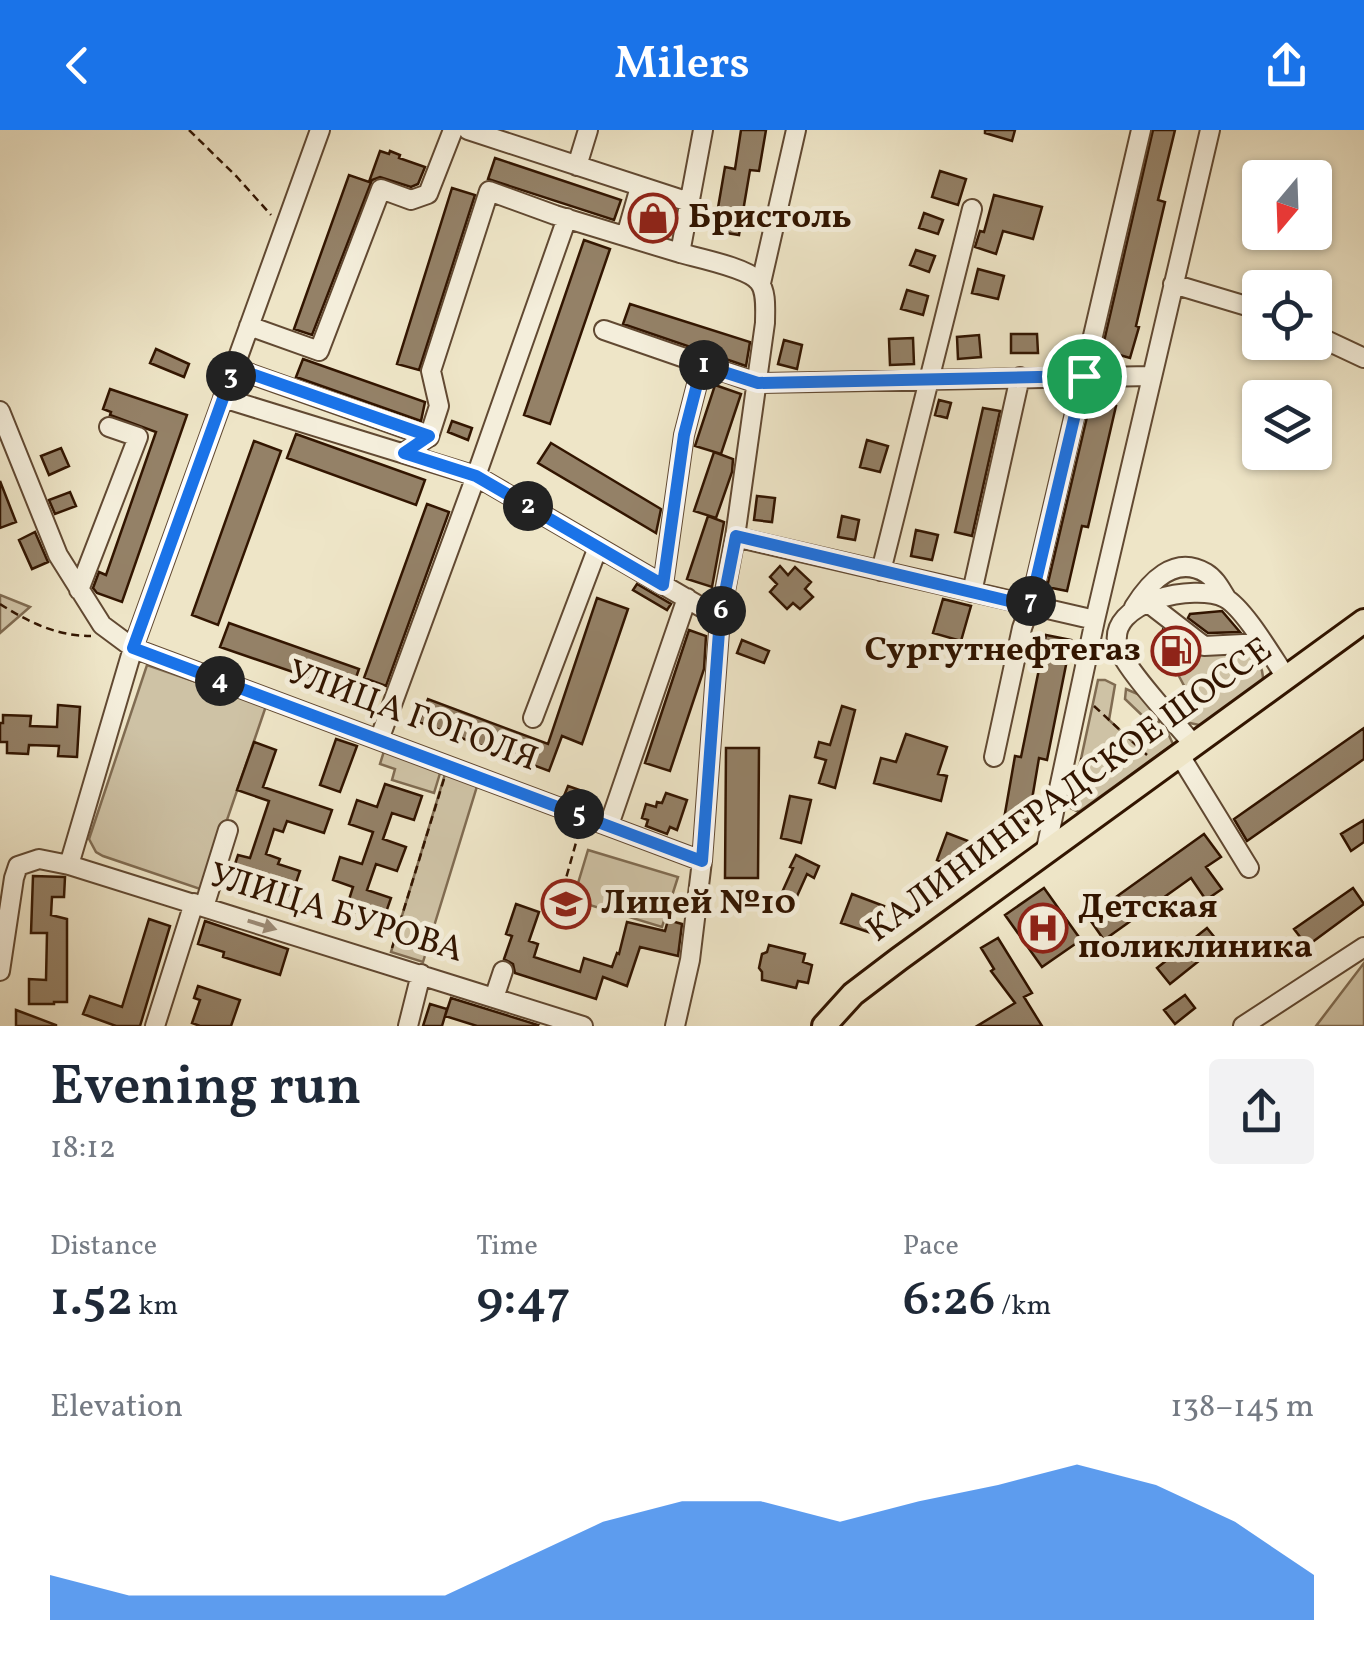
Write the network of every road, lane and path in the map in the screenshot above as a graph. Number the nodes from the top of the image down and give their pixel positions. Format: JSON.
{"nodes":[{"id":1,"x":188,"y":130,"type":"edge"},
{"id":2,"x":320,"y":130,"type":"edge"},
{"id":3,"x":452,"y":130,"type":"edge"},
{"id":4,"x":468,"y":130,"type":"edge"},
{"id":5,"x":588,"y":130,"type":"edge"},
{"id":6,"x":702,"y":130,"type":"edge"},
{"id":7,"x":796,"y":130,"type":"edge"},
{"id":8,"x":1140,"y":130,"type":"edge"},
{"id":9,"x":1210,"y":130,"type":"edge"},
{"id":10,"x":508,"y":136,"type":"edge"},
{"id":11,"x":577,"y":166,"type":"junction"},
{"id":12,"x":640,"y":187,"type":"junction"},
{"id":13,"x":690,"y":202,"type":"junction"},
{"id":14,"x":972,"y":209,"type":"dead end"},
{"id":15,"x":566,"y":218,"type":"junction"},
{"id":16,"x":284,"y":230,"type":"junction"},
{"id":17,"x":626,"y":236,"type":"junction"},
{"id":18,"x":680,"y":253,"type":"junction"},
{"id":19,"x":761,"y":283,"type":"junction"},
{"id":20,"x":1173,"y":284,"type":"junction"},
{"id":21,"x":1242,"y":305,"type":"edge"},
{"id":22,"x":249,"y":326,"type":"junction"},
{"id":23,"x":604,"y":330,"type":"dead end"},
{"id":24,"x":1332,"y":344,"type":"edge"},
{"id":25,"x":1364,"y":358,"type":"edge"},
{"id":26,"x":702,"y":365,"type":"junction"},
{"id":27,"x":234,"y":368,"type":"junction"},
{"id":28,"x":1084,"y":376,"type":"junction"},
{"id":29,"x":1152,"y":376,"type":"junction"},
{"id":30,"x":1020,"y":378,"type":"junction"},
{"id":31,"x":929,"y":379,"type":"junction"},
{"id":32,"x":758,"y":383,"type":"junction"},
{"id":33,"x":222,"y":398,"type":"junction"},
{"id":34,"x":0,"y":412,"type":"edge"},
{"id":35,"x":109,"y":427,"type":"dead end"},
{"id":36,"x":429,"y":436,"type":"junction"},
{"id":37,"x":404,"y":453,"type":"junction"},
{"id":38,"x":476,"y":476,"type":"junction"},
{"id":39,"x":736,"y":536,"type":"junction"},
{"id":40,"x":598,"y":546,"type":"junction"},
{"id":41,"x":881,"y":571,"type":"junction"},
{"id":42,"x":663,"y":585,"type":"junction"},
{"id":43,"x":80,"y":590,"type":"junction"},
{"id":44,"x":972,"y":592,"type":"junction"},
{"id":45,"x":687,"y":598,"type":"junction"},
{"id":46,"x":0,"y":604,"type":"edge"},
{"id":47,"x":1030,"y":606,"type":"junction"},
{"id":48,"x":1140,"y":606,"type":"junction"},
{"id":49,"x":720,"y":618,"type":"junction"},
{"id":50,"x":1095,"y":620,"type":"junction"},
{"id":51,"x":1364,"y":620,"type":"edge"},
{"id":52,"x":117,"y":637,"type":"junction"},
{"id":53,"x":1263,"y":643,"type":"junction"},
{"id":54,"x":133,"y":648,"type":"junction"},
{"id":55,"x":1286,"y":677,"type":"junction"},
{"id":56,"x":1093,"y":706,"type":"dead end"},
{"id":57,"x":533,"y":718,"type":"dead end"},
{"id":58,"x":379,"y":740,"type":"junction"},
{"id":59,"x":1082,"y":749,"type":"dead end"},
{"id":60,"x":1186,"y":749,"type":"junction"},
{"id":61,"x":994,"y":757,"type":"dead end"},
{"id":62,"x":1152,"y":759,"type":"dead end"},
{"id":63,"x":445,"y":774,"type":"dead end"},
{"id":64,"x":1096,"y":799,"type":"dead end"},
{"id":65,"x":584,"y":816,"type":"junction"},
{"id":66,"x":609,"y":825,"type":"junction"},
{"id":67,"x":228,"y":830,"type":"dead end"},
{"id":68,"x":1045,"y":854,"type":"junction"},
{"id":69,"x":702,"y":861,"type":"junction"},
{"id":70,"x":69,"y":864,"type":"junction"},
{"id":71,"x":1248,"y":868,"type":"dead end"},
{"id":72,"x":198,"y":905,"type":"junction"},
{"id":73,"x":556,"y":914,"type":"dead end"},
{"id":74,"x":1364,"y":947,"type":"edge"},
{"id":75,"x":388,"y":964,"type":"junction"},
{"id":76,"x":0,"y":971,"type":"edge"},
{"id":77,"x":502,"y":971,"type":"dead end"},
{"id":78,"x":421,"y":974,"type":"junction"},
{"id":79,"x":494,"y":998,"type":"junction"},
{"id":80,"x":155,"y":1026,"type":"edge"},
{"id":81,"x":408,"y":1026,"type":"edge"},
{"id":82,"x":583,"y":1026,"type":"edge"},
{"id":83,"x":675,"y":1026,"type":"edge"},
{"id":84,"x":824,"y":1026,"type":"edge"},
{"id":85,"x":1243,"y":1026,"type":"edge"}],
"edges":[{"from":1,"to":16,"type":"path"},
{"from":2,"to":16,"type":"street"},
{"from":3,"to":22,"type":"street"},
{"from":4,"to":10,"type":"street"},
{"from":5,"to":11,"type":"street"},
{"from":6,"to":13,"type":"street"},
{"from":7,"to":19,"type":"street"},
{"from":8,"to":28,"type":"street"},
{"from":9,"to":20,"type":"street"},
{"from":10,"to":11,"type":"street"},
{"from":11,"to":12,"type":"street"},
{"from":12,"to":13,"type":"street"},
{"from":12,"to":17,"type":"street"},
{"from":13,"to":18,"type":"street"},
{"from":14,"to":31,"type":"street"},
{"from":15,"to":17,"type":"street"},
{"from":15,"to":36,"type":"street"},
{"from":15,"to":38,"type":"street"},
{"from":16,"to":22,"type":"street"},
{"from":17,"to":18,"type":"street"},
{"from":18,"to":19,"type":"street"},
{"from":19,"to":32,"type":"street"},
{"from":20,"to":21,"type":"street"},
{"from":20,"to":29,"type":"street"},
{"from":22,"to":27,"type":"street"},
{"from":23,"to":26,"type":"street"},
{"from":24,"to":25,"type":"street"},
{"from":26,"to":32,"type":"street"},
{"from":26,"to":42,"type":"street"},
{"from":27,"to":33,"type":"street"},
{"from":27,"to":36,"type":"street"},
{"from":28,"to":29,"type":"street"},
{"from":28,"to":30,"type":"street"},
{"from":28,"to":47,"type":"street"},
{"from":29,"to":50,"type":"street"},
{"from":30,"to":31,"type":"street"},
{"from":30,"to":44,"type":"street"},
{"from":31,"to":32,"type":"street"},
{"from":31,"to":41,"type":"street"},
{"from":32,"to":39,"type":"street"},
{"from":33,"to":37,"type":"street"},
{"from":33,"to":54,"type":"street"},
{"from":34,"to":43,"type":"street","name":"УЛИЦА ГОГОЛЯ"},
{"from":35,"to":43,"type":"street"},
{"from":36,"to":37,"type":"street"},
{"from":37,"to":38,"type":"street"},
{"from":38,"to":40,"type":"street"},
{"from":38,"to":58,"type":"street"},
{"from":39,"to":41,"type":"street"},
{"from":39,"to":49,"type":"street"},
{"from":40,"to":42,"type":"street"},
{"from":40,"to":57,"type":"street"},
{"from":41,"to":44,"type":"street"},
{"from":42,"to":45,"type":"street"},
{"from":43,"to":52,"type":"street","name":"УЛИЦА ГОГОЛЯ"},
{"from":44,"to":47,"type":"street"},
{"from":45,"to":49,"type":"street"},
{"from":45,"to":66,"type":"street"},
{"from":46,"to":52,"type":"path"},
{"from":47,"to":50,"type":"street"},
{"from":47,"to":61,"type":"street"},
{"from":48,"to":53,"type":"street"},
{"from":48,"to":53,"type":"street"},
{"from":48,"to":60,"type":"street"},
{"from":49,"to":69,"type":"street"},
{"from":50,"to":68,"type":"street"},
{"from":51,"to":55,"type":"main road","name":"КАЛИНИНГРАДСКОЕ ШОССЕ"},
{"from":52,"to":54,"type":"street","name":"УЛИЦА ГОГОЛЯ"},
{"from":53,"to":55,"type":"street"},
{"from":54,"to":58,"type":"street","name":"УЛИЦА ГОГОЛЯ"},
{"from":54,"to":70,"type":"street"},
{"from":55,"to":60,"type":"main road","name":"КАЛИНИНГРАДСКОЕ ШОССЕ"},
{"from":56,"to":62,"type":"path"},
{"from":58,"to":65,"type":"street","name":"УЛИЦА ГОГОЛЯ"},
{"from":59,"to":64,"type":"path"},
{"from":60,"to":68,"type":"main road","name":"КАЛИНИНГРАДСКОЕ ШОССЕ"},
{"from":60,"to":71,"type":"street"},
{"from":63,"to":75,"type":"path"},
{"from":65,"to":66,"type":"street","name":"УЛИЦА ГОГОЛЯ"},
{"from":65,"to":73,"type":"path"},
{"from":66,"to":69,"type":"street","name":"УЛИЦА ГОГОЛЯ"},
{"from":67,"to":72,"type":"street"},
{"from":68,"to":84,"type":"main road","name":"КАЛИНИНГРАДСКОЕ ШОССЕ"},
{"from":69,"to":83,"type":"street"},
{"from":70,"to":72,"type":"street","name":"УЛИЦА БУРОВА"},
{"from":70,"to":76,"type":"street","name":"УЛИЦА БУРОВА"},
{"from":72,"to":75,"type":"street","name":"УЛИЦА БУРОВА","one_way":true},
{"from":72,"to":80,"type":"street"},
{"from":74,"to":85,"type":"street"},
{"from":75,"to":78,"type":"street","name":"УЛИЦА БУРОВА"},
{"from":77,"to":79,"type":"street"},
{"from":78,"to":79,"type":"street","name":"УЛИЦА БУРОВА"},
{"from":78,"to":81,"type":"street"},
{"from":79,"to":82,"type":"street","name":"УЛИЦА БУРОВА"}]}
